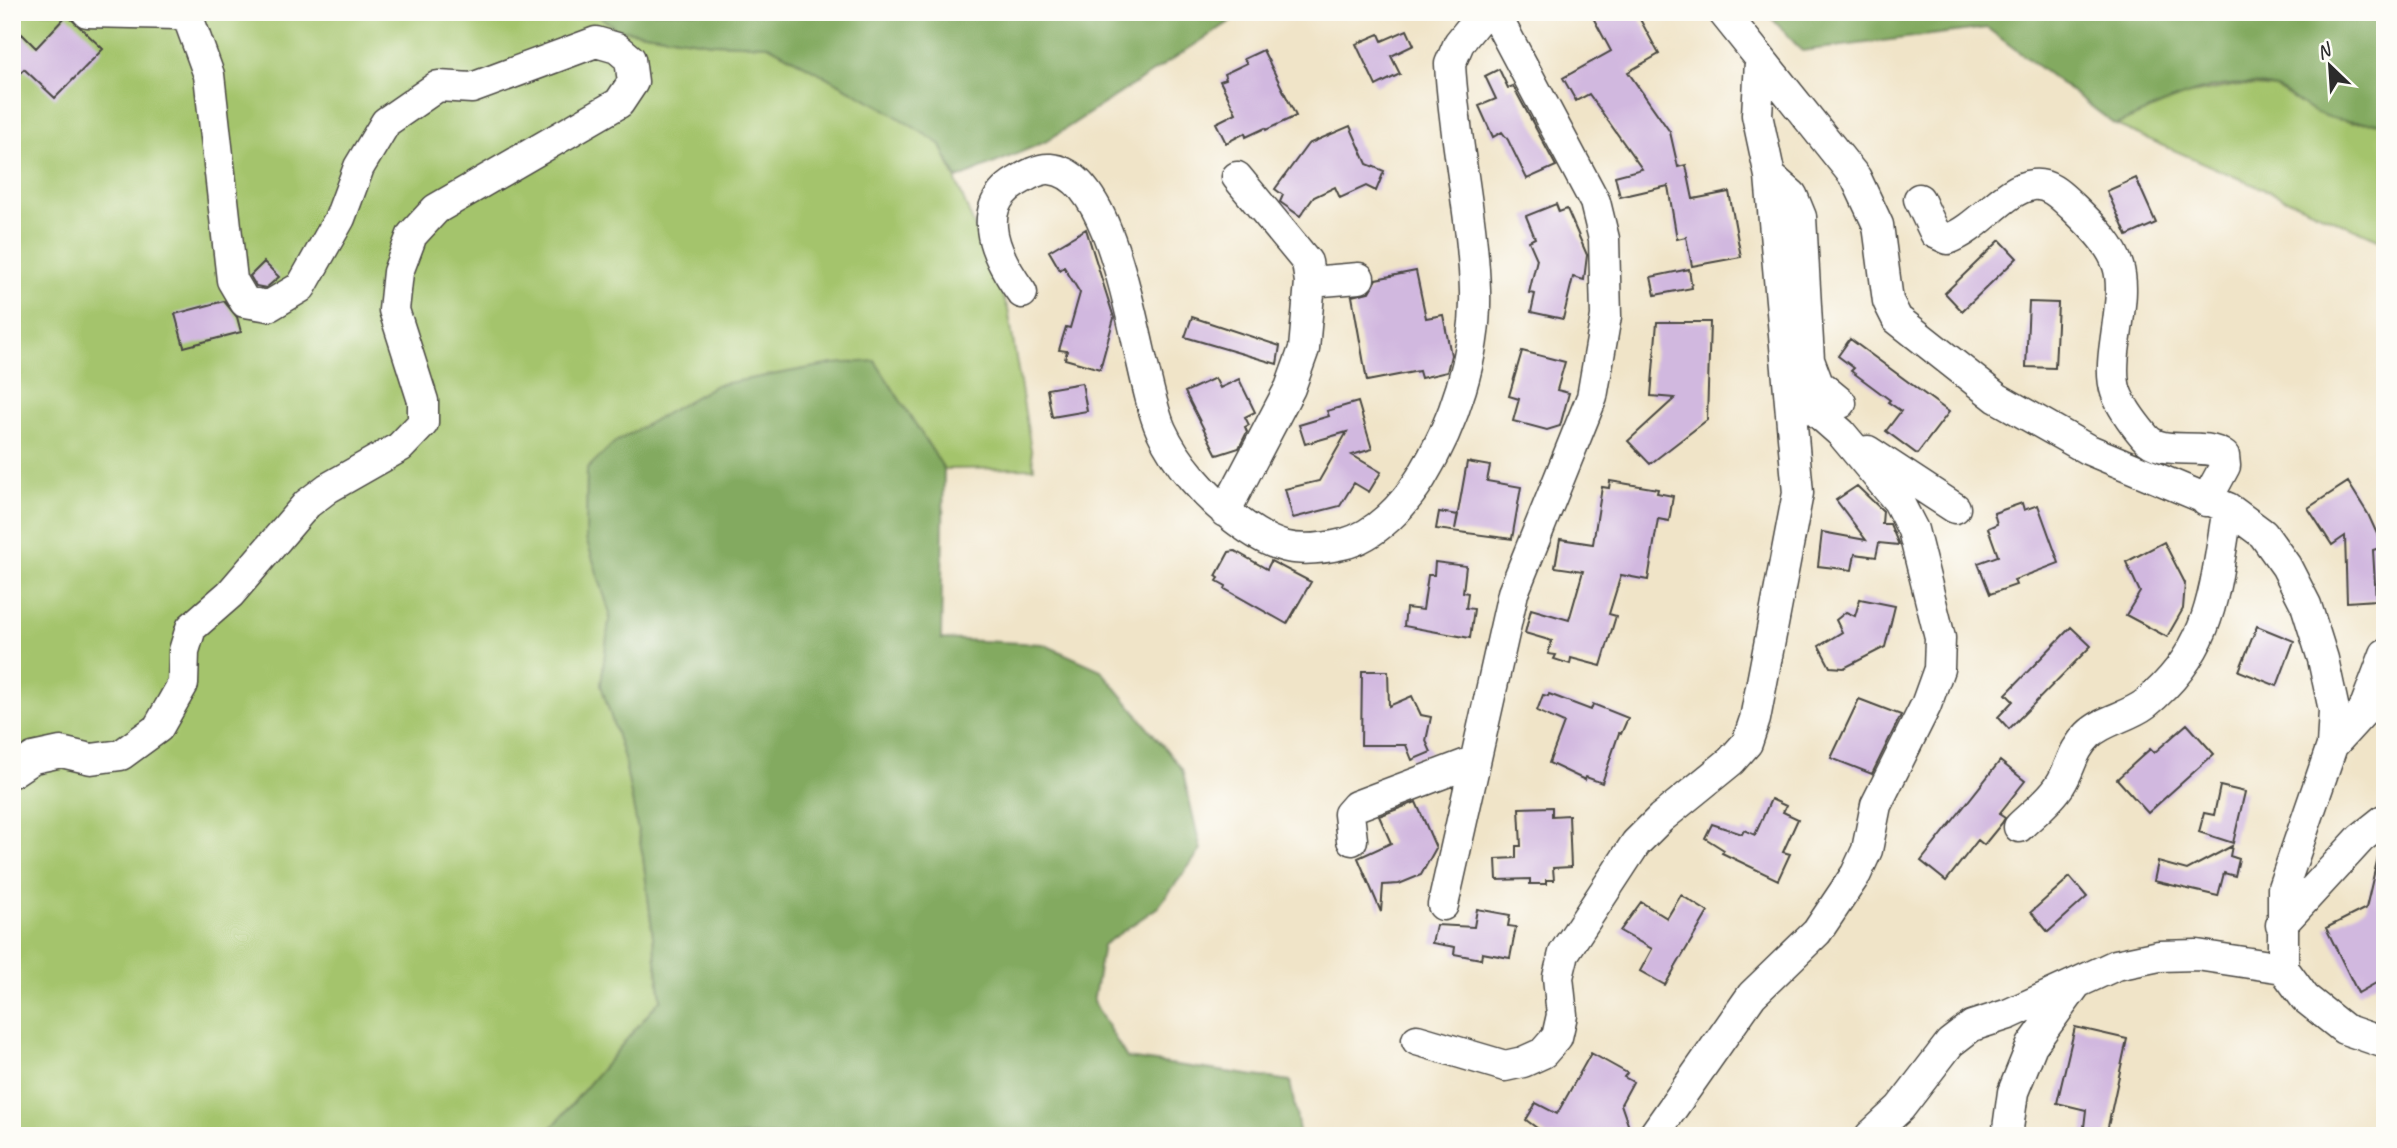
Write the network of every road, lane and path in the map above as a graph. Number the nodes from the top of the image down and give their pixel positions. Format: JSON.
{"nodes":[{"id":1,"x":87,"y":12,"type":"edge"},
{"id":2,"x":1484,"y":12,"type":"edge"},
{"id":3,"x":1494,"y":12,"type":"edge"},
{"id":4,"x":1723,"y":12,"type":"edge"},
{"id":5,"x":1760,"y":61,"type":"junction"},
{"id":6,"x":1770,"y":176,"type":"junction"},
{"id":7,"x":1237,"y":177,"type":"dead end"},
{"id":8,"x":1919,"y":199,"type":"dead end"},
{"id":9,"x":1359,"y":278,"type":"dead end"},
{"id":10,"x":1310,"y":282,"type":"junction"},
{"id":11,"x":1022,"y":293,"type":"dead end"},
{"id":12,"x":1791,"y":389,"type":"junction"},
{"id":13,"x":1841,"y":403,"type":"dead end"},
{"id":14,"x":1841,"y":433,"type":"junction"},
{"id":15,"x":2217,"y":504,"type":"junction"},
{"id":16,"x":1955,"y":508,"type":"dead end"},
{"id":17,"x":1225,"y":512,"type":"junction"},
{"id":18,"x":2385,"y":654,"type":"edge"},
{"id":19,"x":2332,"y":746,"type":"junction"},
{"id":20,"x":1475,"y":761,"type":"junction"},
{"id":21,"x":12,"y":772,"type":"edge"},
{"id":22,"x":2385,"y":819,"type":"edge"},
{"id":23,"x":2019,"y":828,"type":"dead end"},
{"id":24,"x":1352,"y":840,"type":"dead end"},
{"id":25,"x":1443,"y":905,"type":"dead end"},
{"id":26,"x":2281,"y":925,"type":"junction"},
{"id":27,"x":2283,"y":968,"type":"junction"},
{"id":28,"x":2078,"y":981,"type":"junction"},
{"id":29,"x":1417,"y":1040,"type":"dead end"},
{"id":30,"x":2385,"y":1043,"type":"edge"},
{"id":31,"x":1653,"y":1136,"type":"edge"},
{"id":32,"x":1870,"y":1136,"type":"edge"},
{"id":33,"x":2007,"y":1136,"type":"edge"}],
"edges":[{"from":1,"to":21,"type":"street"},
{"from":2,"to":17,"type":"street"},
{"from":3,"to":20,"type":"street"},
{"from":4,"to":5,"type":"street"},
{"from":5,"to":6,"type":"street"},
{"from":5,"to":15,"type":"street"},
{"from":6,"to":12,"type":"street"},
{"from":6,"to":13,"type":"street"},
{"from":7,"to":10,"type":"street"},
{"from":8,"to":15,"type":"street"},
{"from":9,"to":10,"type":"street"},
{"from":10,"to":17,"type":"street"},
{"from":11,"to":17,"type":"street"},
{"from":12,"to":14,"type":"street"},
{"from":12,"to":29,"type":"street"},
{"from":14,"to":16,"type":"street"},
{"from":14,"to":31,"type":"street"},
{"from":15,"to":19,"type":"street"},
{"from":15,"to":23,"type":"street"},
{"from":18,"to":19,"type":"street"},
{"from":19,"to":26,"type":"street"},
{"from":20,"to":24,"type":"street"},
{"from":20,"to":25,"type":"street"},
{"from":22,"to":26,"type":"street"},
{"from":26,"to":27,"type":"street"},
{"from":27,"to":28,"type":"street"},
{"from":27,"to":30,"type":"street"},
{"from":28,"to":32,"type":"street"},
{"from":28,"to":33,"type":"street"}]}
